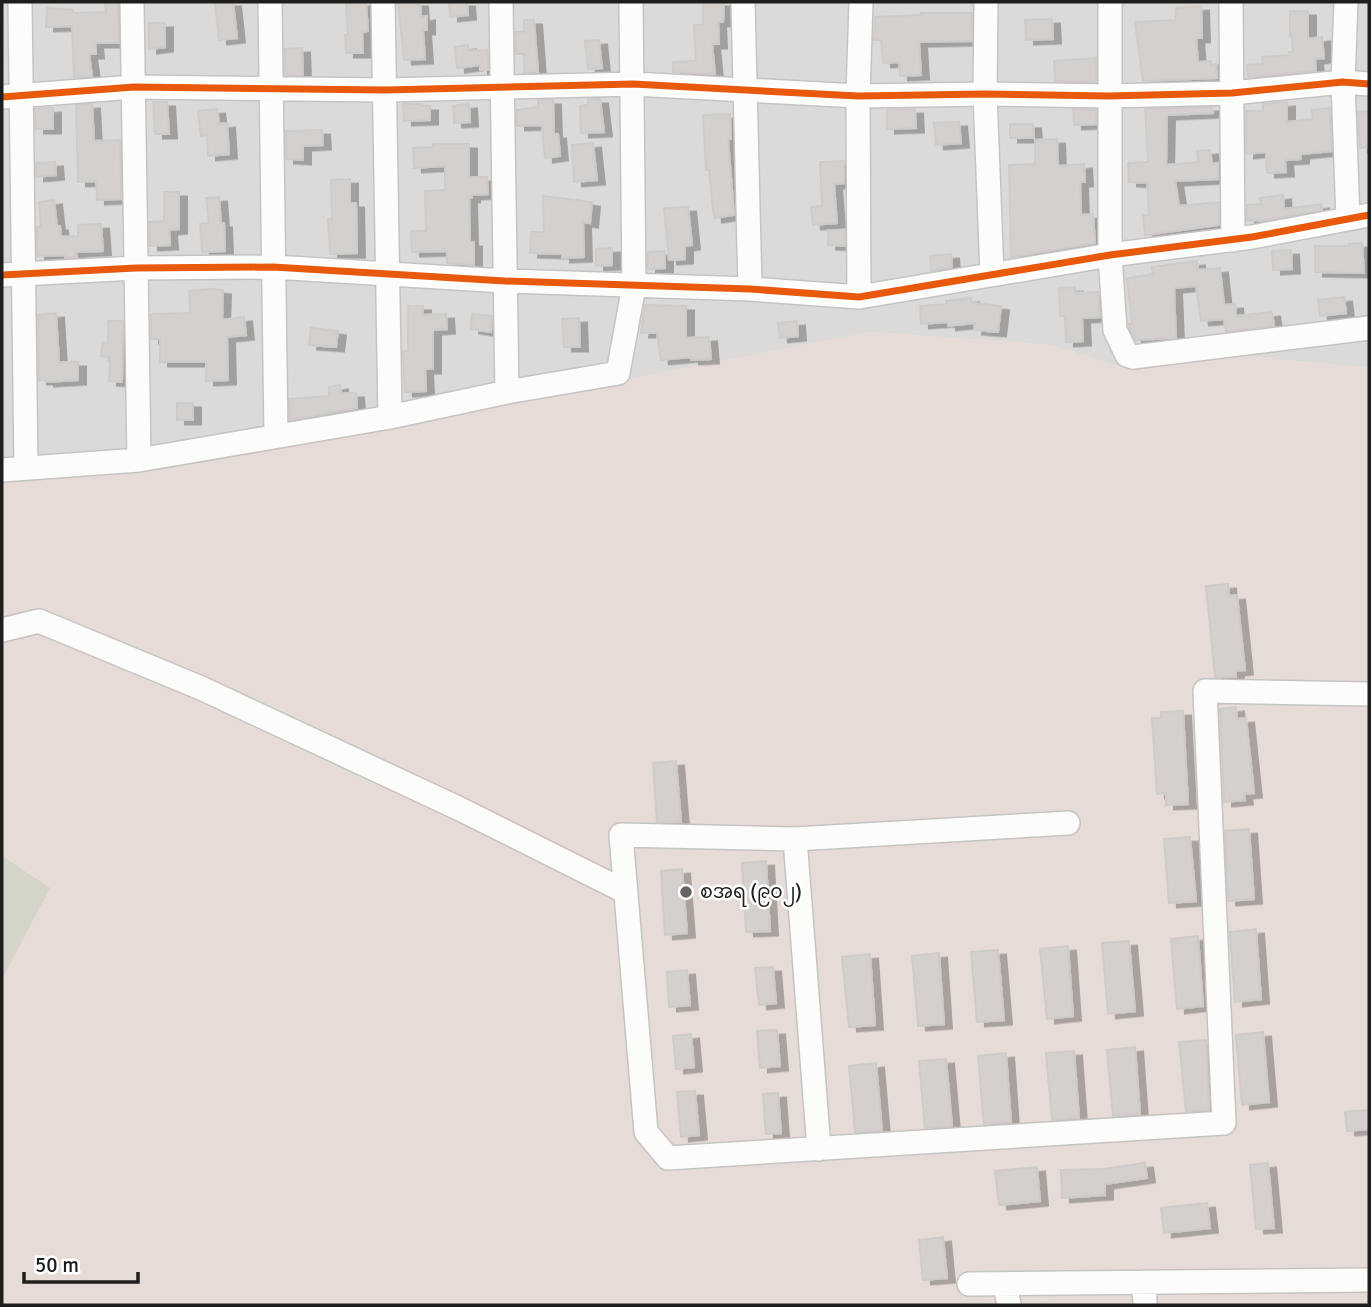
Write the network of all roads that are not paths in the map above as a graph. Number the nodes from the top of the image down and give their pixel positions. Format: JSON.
{"nodes":[{"id":1,"x":20,"y":2,"type":"edge"},
{"id":2,"x":132,"y":2,"type":"edge"},
{"id":3,"x":270,"y":2,"type":"edge"},
{"id":4,"x":383,"y":2,"type":"edge"},
{"id":5,"x":501,"y":2,"type":"edge"},
{"id":6,"x":631,"y":2,"type":"edge"},
{"id":7,"x":743,"y":2,"type":"edge"},
{"id":8,"x":861,"y":2,"type":"edge"},
{"id":9,"x":986,"y":2,"type":"edge"},
{"id":10,"x":1110,"y":2,"type":"edge"},
{"id":11,"x":1231,"y":2,"type":"edge"},
{"id":12,"x":1346,"y":2,"type":"edge"},
{"id":13,"x":1343,"y":82,"type":"junction"},
{"id":14,"x":633,"y":84,"type":"junction"},
{"id":15,"x":1369,"y":84,"type":"edge"},
{"id":16,"x":502,"y":87,"type":"junction"},
{"id":17,"x":134,"y":88,"type":"junction"},
{"id":18,"x":271,"y":90,"type":"junction"},
{"id":19,"x":385,"y":90,"type":"junction"},
{"id":20,"x":744,"y":90,"type":"junction"},
{"id":21,"x":1232,"y":93,"type":"junction"},
{"id":22,"x":985,"y":94,"type":"junction"},
{"id":23,"x":858,"y":96,"type":"junction"},
{"id":24,"x":1108,"y":96,"type":"junction"},
{"id":25,"x":11,"y":97,"type":"edge"},
{"id":26,"x":1359,"y":217,"type":"edge"},
{"id":27,"x":1233,"y":240,"type":"junction"},
{"id":28,"x":1110,"y":255,"type":"junction"},
{"id":29,"x":273,"y":267,"type":"junction"},
{"id":30,"x":136,"y":268,"type":"junction"},
{"id":31,"x":13,"y":274,"type":"edge"},
{"id":32,"x":992,"y":274,"type":"junction"},
{"id":33,"x":388,"y":275,"type":"junction"},
{"id":34,"x":505,"y":281,"type":"junction"},
{"id":35,"x":634,"y":286,"type":"junction"},
{"id":36,"x":750,"y":289,"type":"junction"},
{"id":37,"x":859,"y":297,"type":"junction"},
{"id":38,"x":1369,"y":328,"type":"edge"},
{"id":39,"x":507,"y":392,"type":"junction"},
{"id":40,"x":390,"y":417,"type":"junction"},
{"id":41,"x":276,"y":436,"type":"junction"},
{"id":42,"x":139,"y":460,"type":"junction"},
{"id":43,"x":26,"y":468,"type":"junction"},
{"id":44,"x":2,"y":470,"type":"edge"},
{"id":45,"x":2,"y":630,"type":"edge"},
{"id":46,"x":1369,"y":694,"type":"edge"},
{"id":47,"x":1068,"y":823,"type":"dead end"},
{"id":48,"x":794,"y":839,"type":"junction"},
{"id":49,"x":626,"y":892,"type":"junction"},
{"id":50,"x":818,"y":1149,"type":"junction"},
{"id":51,"x":1369,"y":1280,"type":"edge"},
{"id":52,"x":1144,"y":1282,"type":"junction"},
{"id":53,"x":969,"y":1284,"type":"dead end"},
{"id":54,"x":1007,"y":1295,"type":"edge"},
{"id":55,"x":1145,"y":1305,"type":"edge"}],
"edges":[{"from":1,"to":25,"type":"street"},
{"from":2,"to":17,"type":"street"},
{"from":3,"to":18,"type":"street"},
{"from":4,"to":19,"type":"street"},
{"from":5,"to":16,"type":"street"},
{"from":6,"to":14,"type":"street"},
{"from":7,"to":20,"type":"street"},
{"from":8,"to":23,"type":"street"},
{"from":9,"to":22,"type":"street"},
{"from":10,"to":24,"type":"street"},
{"from":11,"to":21,"type":"street"},
{"from":12,"to":13,"type":"street"},
{"from":13,"to":15,"type":"street"},
{"from":13,"to":21,"type":"street"},
{"from":13,"to":26,"type":"street"},
{"from":14,"to":16,"type":"street"},
{"from":14,"to":20,"type":"street"},
{"from":14,"to":35,"type":"street"},
{"from":16,"to":19,"type":"street"},
{"from":16,"to":34,"type":"street"},
{"from":17,"to":18,"type":"street"},
{"from":17,"to":25,"type":"street"},
{"from":17,"to":30,"type":"street"},
{"from":18,"to":19,"type":"street"},
{"from":18,"to":29,"type":"street"},
{"from":19,"to":33,"type":"street"},
{"from":20,"to":23,"type":"street"},
{"from":20,"to":36,"type":"street"},
{"from":21,"to":24,"type":"street"},
{"from":21,"to":27,"type":"street"},
{"from":22,"to":23,"type":"street"},
{"from":22,"to":24,"type":"street"},
{"from":22,"to":32,"type":"street"},
{"from":23,"to":37,"type":"street"},
{"from":24,"to":28,"type":"street"},
{"from":25,"to":31,"type":"street"},
{"from":26,"to":27,"type":"street"},
{"from":27,"to":28,"type":"street"},
{"from":28,"to":32,"type":"street"},
{"from":28,"to":38,"type":"street"},
{"from":29,"to":30,"type":"street"},
{"from":29,"to":33,"type":"street"},
{"from":29,"to":41,"type":"street"},
{"from":30,"to":31,"type":"street"},
{"from":30,"to":42,"type":"street"},
{"from":31,"to":43,"type":"street"},
{"from":32,"to":37,"type":"street"},
{"from":33,"to":34,"type":"street"},
{"from":33,"to":40,"type":"street"},
{"from":34,"to":35,"type":"street"},
{"from":34,"to":39,"type":"street"},
{"from":35,"to":36,"type":"street"},
{"from":35,"to":39,"type":"street"},
{"from":36,"to":37,"type":"street"},
{"from":39,"to":40,"type":"street"},
{"from":40,"to":41,"type":"street"},
{"from":41,"to":42,"type":"street"},
{"from":42,"to":43,"type":"street"},
{"from":43,"to":44,"type":"street"},
{"from":45,"to":49,"type":"street"},
{"from":46,"to":50,"type":"street"},
{"from":47,"to":48,"type":"street"},
{"from":48,"to":49,"type":"street"},
{"from":48,"to":50,"type":"street"},
{"from":49,"to":50,"type":"street"},
{"from":51,"to":52,"type":"street"},
{"from":52,"to":54,"type":"street"},
{"from":52,"to":55,"type":"street"},
{"from":53,"to":54,"type":"street"}]}
